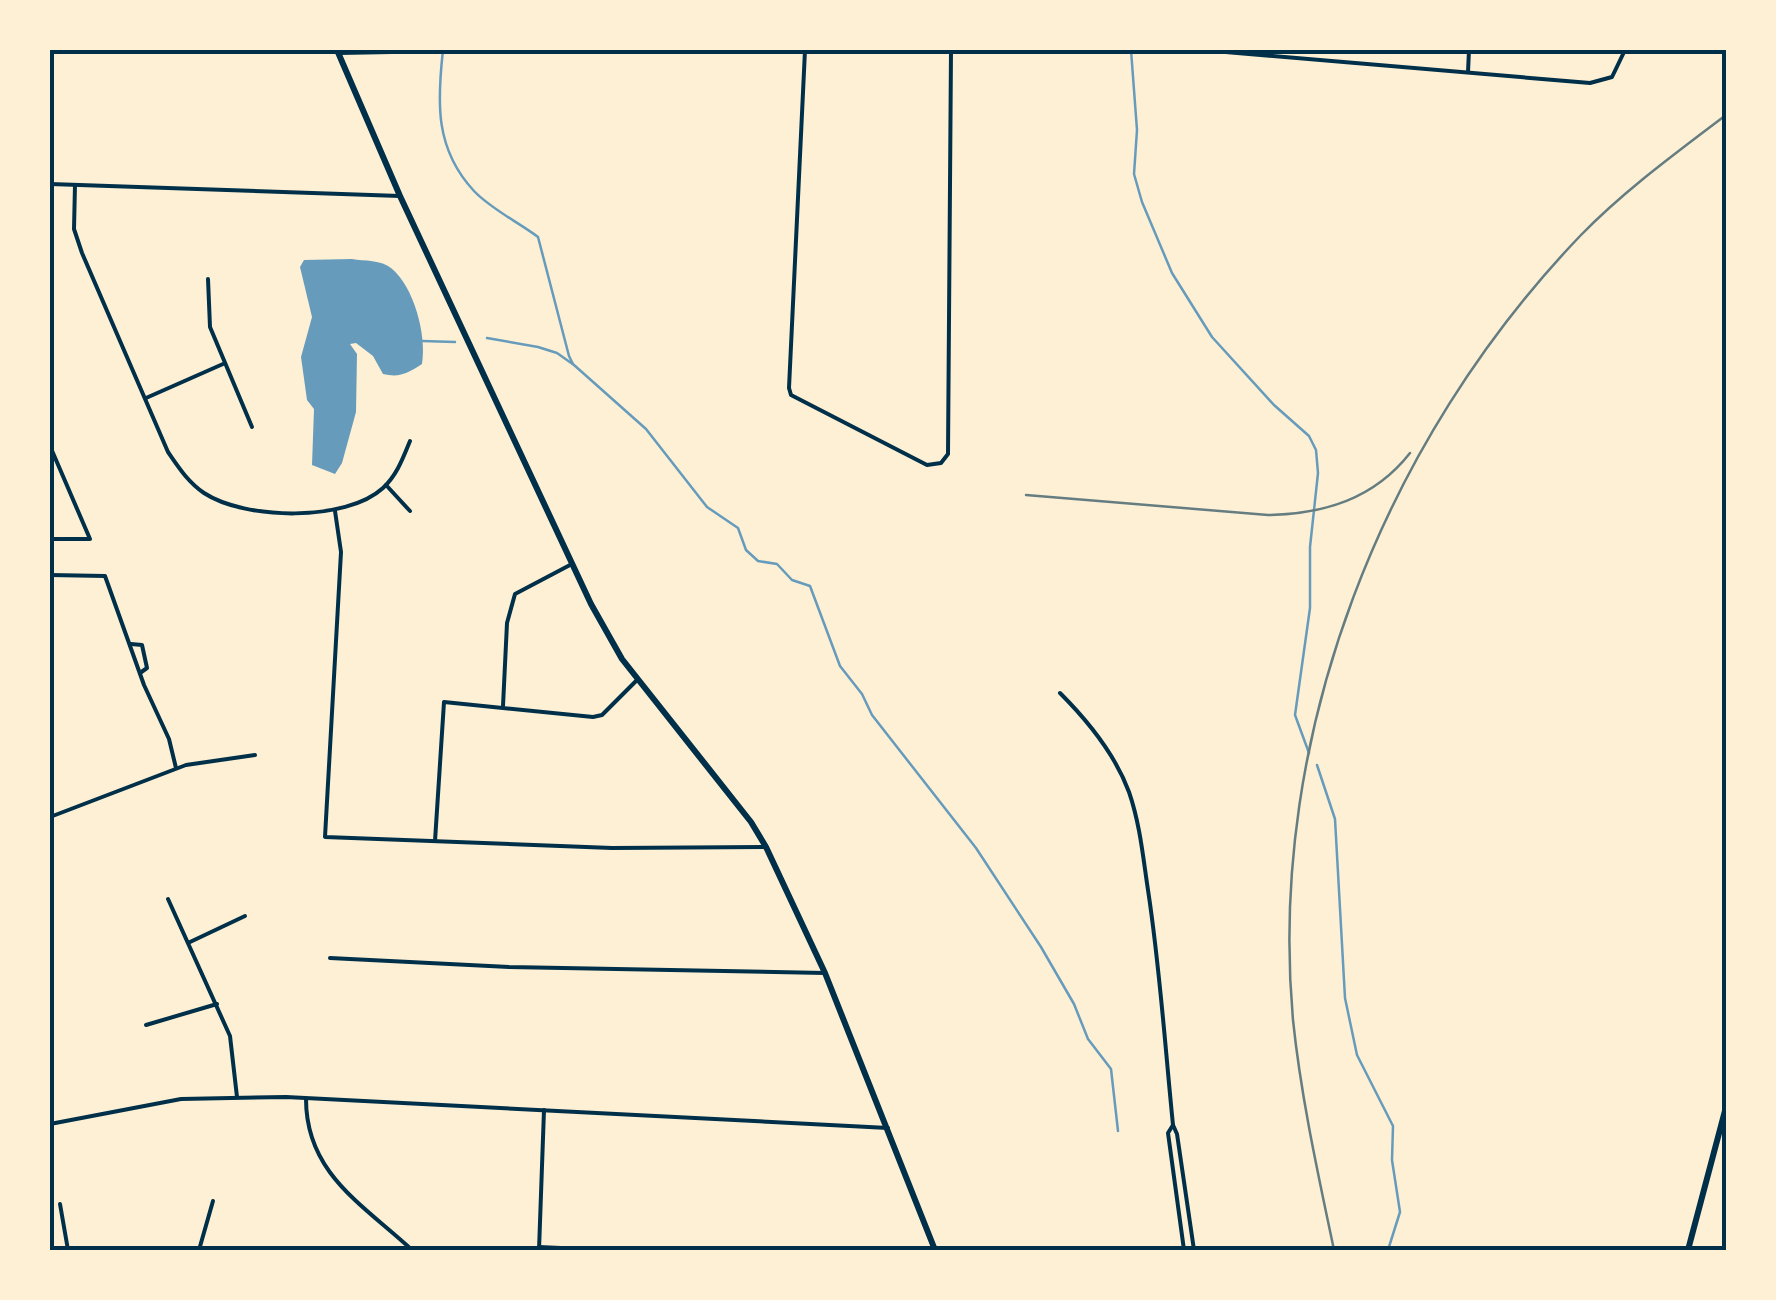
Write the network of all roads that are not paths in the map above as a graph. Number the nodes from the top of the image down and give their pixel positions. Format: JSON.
{"nodes":[{"id":1,"x":498,"y":50,"type":"edge"},
{"id":2,"x":805,"y":50,"type":"edge"},
{"id":3,"x":951,"y":50,"type":"edge"},
{"id":4,"x":1202,"y":50,"type":"edge"},
{"id":5,"x":1469,"y":50,"type":"edge"},
{"id":6,"x":1625,"y":50,"type":"edge"},
{"id":7,"x":338,"y":51,"type":"edge"},
{"id":8,"x":1468,"y":72,"type":"junction"},
{"id":9,"x":50,"y":184,"type":"edge"},
{"id":10,"x":76,"y":185,"type":"junction"},
{"id":11,"x":400,"y":196,"type":"junction"},
{"id":12,"x":208,"y":278,"type":"dead end"},
{"id":13,"x":224,"y":363,"type":"junction"},
{"id":14,"x":146,"y":398,"type":"junction"},
{"id":15,"x":252,"y":426,"type":"dead end"},
{"id":16,"x":410,"y":441,"type":"dead end"},
{"id":17,"x":50,"y":446,"type":"edge"},
{"id":18,"x":386,"y":485,"type":"junction"},
{"id":19,"x":334,"y":511,"type":"junction"},
{"id":20,"x":410,"y":512,"type":"dead end"},
{"id":21,"x":50,"y":538,"type":"edge"},
{"id":22,"x":573,"y":564,"type":"junction"},
{"id":23,"x":50,"y":575,"type":"edge"},
{"id":24,"x":130,"y":644,"type":"junction"},
{"id":25,"x":140,"y":673,"type":"junction"},
{"id":26,"x":638,"y":679,"type":"junction"},
{"id":27,"x":1060,"y":693,"type":"dead end"},
{"id":28,"x":503,"y":706,"type":"junction"},
{"id":29,"x":256,"y":755,"type":"dead end"},
{"id":30,"x":176,"y":768,"type":"junction"},
{"id":31,"x":50,"y":817,"type":"edge"},
{"id":32,"x":434,"y":841,"type":"junction"},
{"id":33,"x":766,"y":847,"type":"junction"},
{"id":34,"x":168,"y":899,"type":"dead end"},
{"id":35,"x":245,"y":916,"type":"dead end"},
{"id":36,"x":190,"y":942,"type":"junction"},
{"id":37,"x":330,"y":958,"type":"dead end"},
{"id":38,"x":825,"y":973,"type":"junction"},
{"id":39,"x":217,"y":1004,"type":"junction"},
{"id":40,"x":146,"y":1025,"type":"dead end"},
{"id":41,"x":237,"y":1097,"type":"junction"},
{"id":42,"x":306,"y":1099,"type":"junction"},
{"id":43,"x":1726,"y":1107,"type":"edge"},
{"id":44,"x":544,"y":1110,"type":"junction"},
{"id":45,"x":50,"y":1124,"type":"edge"},
{"id":46,"x":1172,"y":1125,"type":"junction"},
{"id":47,"x":888,"y":1128,"type":"junction"},
{"id":48,"x":212,"y":1201,"type":"dead end"},
{"id":49,"x":60,"y":1204,"type":"dead end"},
{"id":50,"x":539,"y":1249,"type":"edge"},
{"id":51,"x":68,"y":1250,"type":"edge"},
{"id":52,"x":199,"y":1250,"type":"edge"},
{"id":53,"x":412,"y":1250,"type":"edge"},
{"id":54,"x":604,"y":1250,"type":"edge"},
{"id":55,"x":935,"y":1250,"type":"edge"},
{"id":56,"x":1184,"y":1250,"type":"edge"},
{"id":57,"x":1194,"y":1250,"type":"edge"},
{"id":58,"x":1688,"y":1250,"type":"edge"}],
"edges":[{"from":1,"to":7,"type":"street"},
{"from":2,"to":3,"type":"street"},
{"from":4,"to":8,"type":"street"},
{"from":5,"to":8,"type":"street"},
{"from":6,"to":8,"type":"street"},
{"from":7,"to":11,"type":"main road"},
{"from":9,"to":10,"type":"street"},
{"from":10,"to":11,"type":"street"},
{"from":10,"to":14,"type":"street"},
{"from":11,"to":22,"type":"main road"},
{"from":12,"to":13,"type":"street"},
{"from":13,"to":14,"type":"street"},
{"from":13,"to":15,"type":"street"},
{"from":14,"to":19,"type":"street"},
{"from":16,"to":18,"type":"street"},
{"from":17,"to":21,"type":"street"},
{"from":18,"to":19,"type":"street"},
{"from":18,"to":20,"type":"street"},
{"from":19,"to":32,"type":"street"},
{"from":22,"to":26,"type":"main road"},
{"from":22,"to":28,"type":"street"},
{"from":23,"to":24,"type":"street"},
{"from":24,"to":25,"type":"street"},
{"from":24,"to":25,"type":"street"},
{"from":25,"to":30,"type":"street"},
{"from":26,"to":28,"type":"street"},
{"from":26,"to":33,"type":"main road"},
{"from":27,"to":46,"type":"street"},
{"from":28,"to":32,"type":"street"},
{"from":29,"to":30,"type":"street"},
{"from":30,"to":31,"type":"street"},
{"from":32,"to":33,"type":"street"},
{"from":33,"to":38,"type":"main road"},
{"from":34,"to":36,"type":"street"},
{"from":35,"to":36,"type":"street"},
{"from":36,"to":39,"type":"street"},
{"from":37,"to":38,"type":"street"},
{"from":38,"to":47,"type":"main road"},
{"from":39,"to":40,"type":"street"},
{"from":39,"to":41,"type":"street"},
{"from":41,"to":42,"type":"street"},
{"from":41,"to":45,"type":"street"},
{"from":42,"to":44,"type":"street"},
{"from":42,"to":53,"type":"street"},
{"from":43,"to":58,"type":"main road"},
{"from":44,"to":47,"type":"street"},
{"from":44,"to":50,"type":"street"},
{"from":46,"to":56,"type":"street"},
{"from":46,"to":57,"type":"street"},
{"from":47,"to":55,"type":"main road"},
{"from":48,"to":52,"type":"street"},
{"from":49,"to":51,"type":"street"},
{"from":50,"to":54,"type":"street"}]}
